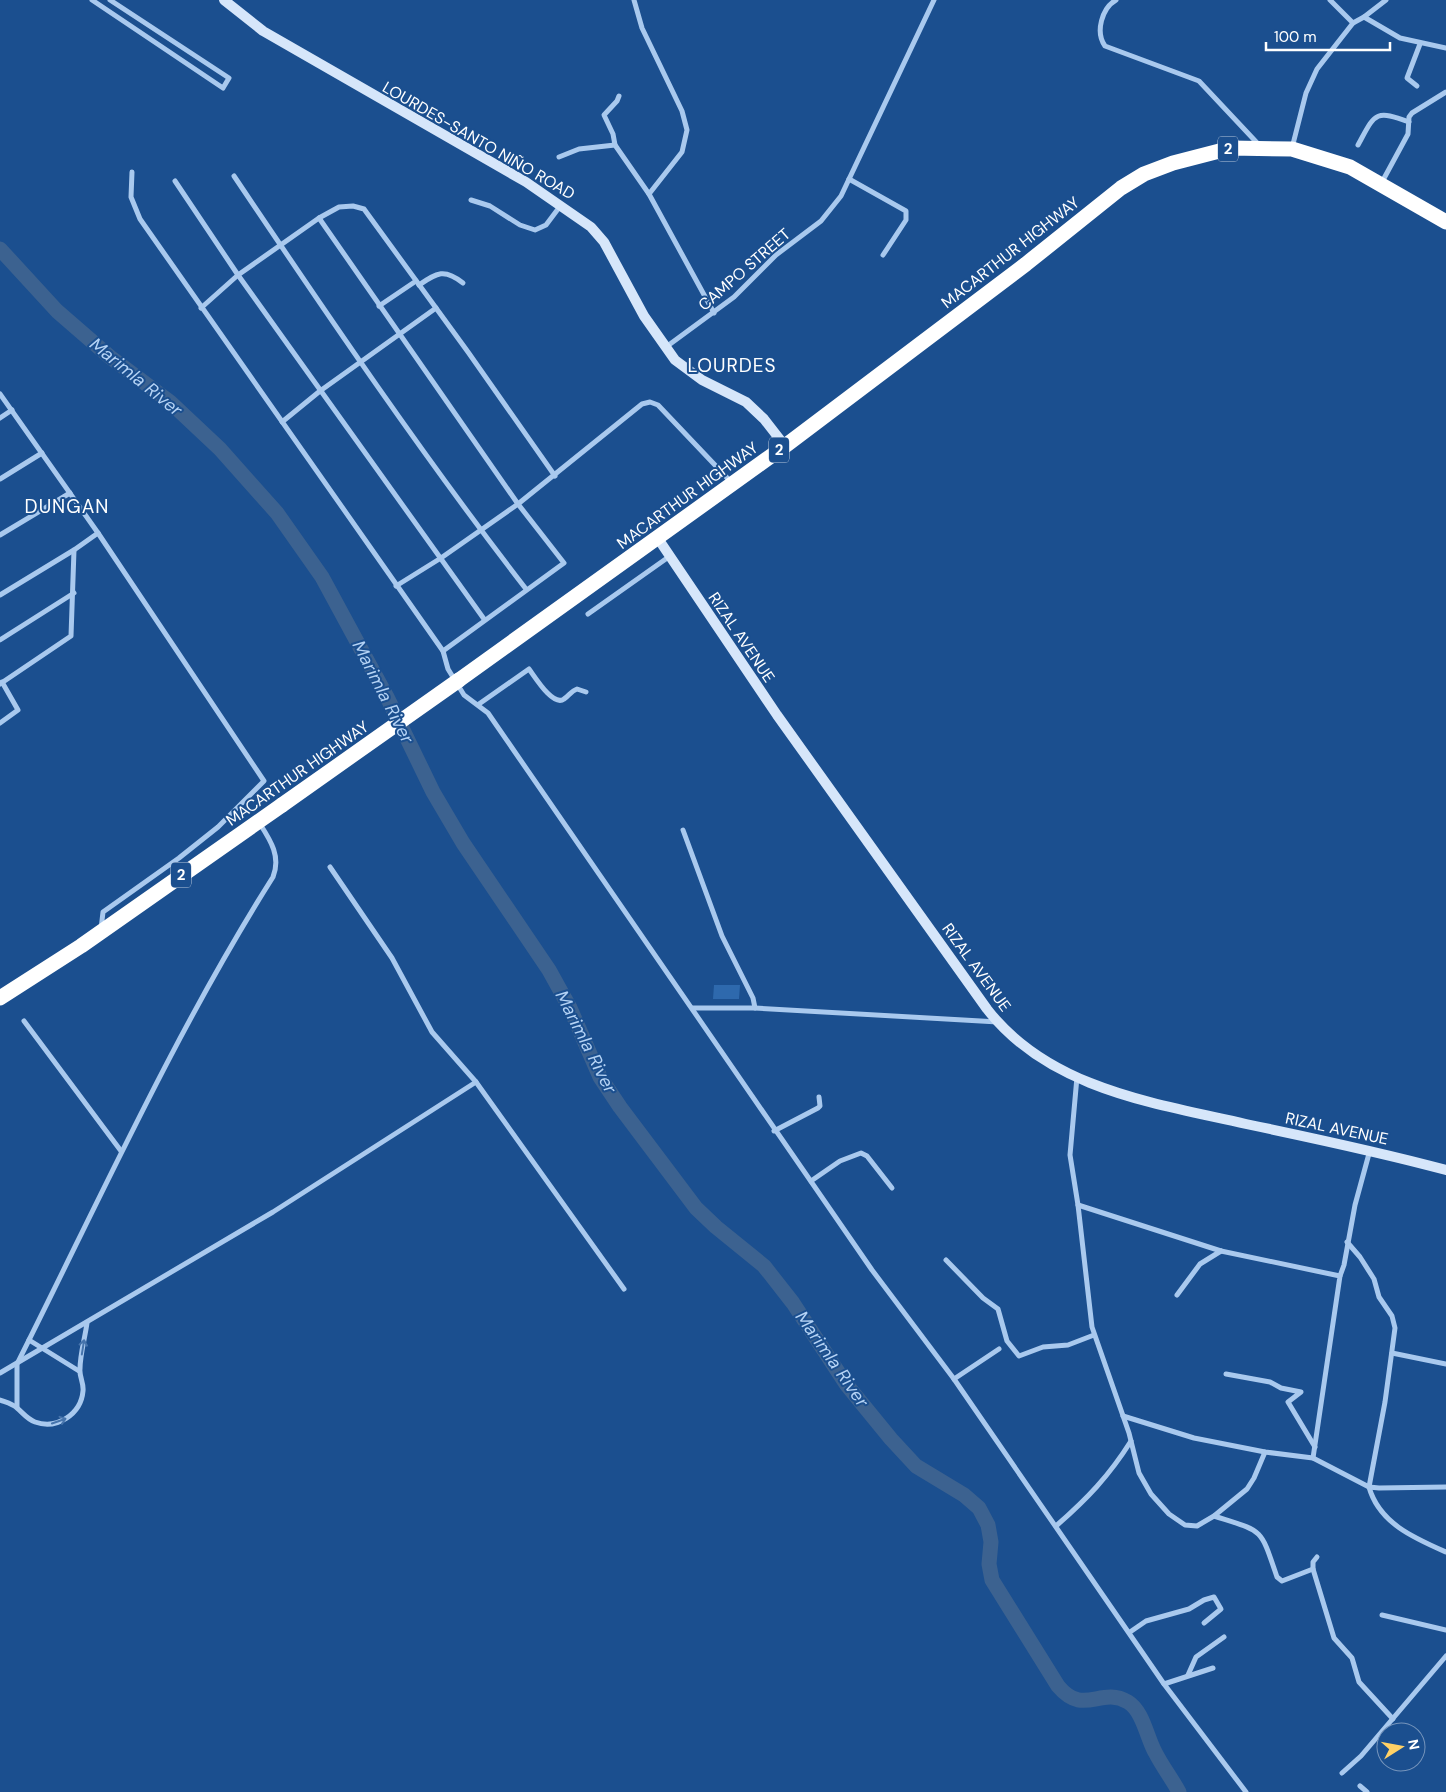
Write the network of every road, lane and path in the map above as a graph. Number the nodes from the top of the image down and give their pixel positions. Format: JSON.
{"nodes":[{"id":1,"x":92,"y":0,"type":"edge"},
{"id":2,"x":110,"y":0,"type":"edge"},
{"id":3,"x":224,"y":0,"type":"edge"},
{"id":4,"x":634,"y":0,"type":"edge"},
{"id":5,"x":934,"y":0,"type":"edge"},
{"id":6,"x":1116,"y":0,"type":"edge"},
{"id":7,"x":1330,"y":0,"type":"edge"},
{"id":8,"x":1386,"y":0,"type":"edge"},
{"id":9,"x":1364,"y":17,"type":"junction"},
{"id":10,"x":1353,"y":23,"type":"junction"},
{"id":11,"x":1420,"y":44,"type":"junction"},
{"id":12,"x":1446,"y":48,"type":"edge"},
{"id":13,"x":1417,"y":86,"type":"dead end"},
{"id":14,"x":1446,"y":92,"type":"edge"},
{"id":15,"x":619,"y":96,"type":"dead end"},
{"id":16,"x":1409,"y":122,"type":"junction"},
{"id":17,"x":614,"y":145,"type":"junction"},
{"id":18,"x":1358,"y":145,"type":"dead end"},
{"id":19,"x":1262,"y":148,"type":"junction"},
{"id":20,"x":1292,"y":149,"type":"junction"},
{"id":21,"x":559,"y":157,"type":"dead end"},
{"id":22,"x":132,"y":172,"type":"dead end"},
{"id":23,"x":234,"y":176,"type":"dead end"},
{"id":24,"x":849,"y":179,"type":"junction"},
{"id":25,"x":175,"y":181,"type":"dead end"},
{"id":26,"x":1381,"y":185,"type":"junction"},
{"id":27,"x":649,"y":194,"type":"junction"},
{"id":28,"x":471,"y":200,"type":"dead end"},
{"id":29,"x":561,"y":205,"type":"junction"},
{"id":30,"x":319,"y":218,"type":"junction"},
{"id":31,"x":1446,"y":222,"type":"edge"},
{"id":32,"x":281,"y":245,"type":"junction"},
{"id":33,"x":883,"y":255,"type":"dead end"},
{"id":34,"x":238,"y":275,"type":"junction"},
{"id":35,"x":462,"y":282,"type":"dead end"},
{"id":36,"x":418,"y":283,"type":"junction"},
{"id":37,"x":379,"y":306,"type":"junction"},
{"id":38,"x":201,"y":308,"type":"junction"},
{"id":39,"x":436,"y":308,"type":"junction"},
{"id":40,"x":714,"y":313,"type":"junction"},
{"id":41,"x":399,"y":335,"type":"junction"},
{"id":42,"x":665,"y":347,"type":"junction"},
{"id":43,"x":362,"y":362,"type":"junction"},
{"id":44,"x":320,"y":390,"type":"junction"},
{"id":45,"x":0,"y":394,"type":"edge"},
{"id":46,"x":12,"y":410,"type":"junction"},
{"id":47,"x":0,"y":418,"type":"edge"},
{"id":48,"x":282,"y":422,"type":"junction"},
{"id":49,"x":785,"y":446,"type":"junction"},
{"id":50,"x":42,"y":453,"type":"junction"},
{"id":51,"x":555,"y":476,"type":"junction"},
{"id":52,"x":0,"y":479,"type":"edge"},
{"id":53,"x":733,"y":484,"type":"junction"},
{"id":54,"x":70,"y":493,"type":"junction"},
{"id":55,"x":518,"y":504,"type":"junction"},
{"id":56,"x":481,"y":530,"type":"junction"},
{"id":57,"x":98,"y":532,"type":"junction"},
{"id":58,"x":0,"y":535,"type":"edge"},
{"id":59,"x":658,"y":537,"type":"junction"},
{"id":60,"x":74,"y":550,"type":"junction"},
{"id":61,"x":670,"y":556,"type":"junction"},
{"id":62,"x":441,"y":558,"type":"junction"},
{"id":63,"x":396,"y":586,"type":"junction"},
{"id":64,"x":526,"y":589,"type":"junction"},
{"id":65,"x":74,"y":593,"type":"junction"},
{"id":66,"x":0,"y":595,"type":"edge"},
{"id":67,"x":588,"y":614,"type":"dead end"},
{"id":68,"x":484,"y":619,"type":"junction"},
{"id":69,"x":0,"y":640,"type":"edge"},
{"id":70,"x":442,"y":651,"type":"junction"},
{"id":71,"x":1,"y":683,"type":"edge"},
{"id":72,"x":586,"y":692,"type":"dead end"},
{"id":73,"x":479,"y":704,"type":"junction"},
{"id":74,"x":0,"y":723,"type":"edge"},
{"id":75,"x":258,"y":822,"type":"junction"},
{"id":76,"x":683,"y":830,"type":"dead end"},
{"id":77,"x":330,"y":867,"type":"dead end"},
{"id":78,"x":101,"y":932,"type":"junction"},
{"id":79,"x":0,"y":998,"type":"edge"},
{"id":80,"x":694,"y":1008,"type":"junction"},
{"id":81,"x":755,"y":1008,"type":"junction"},
{"id":82,"x":24,"y":1021,"type":"dead end"},
{"id":83,"x":998,"y":1022,"type":"junction"},
{"id":84,"x":1077,"y":1077,"type":"junction"},
{"id":85,"x":476,"y":1082,"type":"junction"},
{"id":86,"x":819,"y":1097,"type":"dead end"},
{"id":87,"x":774,"y":1131,"type":"junction"},
{"id":88,"x":1370,"y":1150,"type":"junction"},
{"id":89,"x":122,"y":1151,"type":"junction"},
{"id":90,"x":1446,"y":1170,"type":"edge"},
{"id":91,"x":811,"y":1180,"type":"junction"},
{"id":92,"x":892,"y":1188,"type":"dead end"},
{"id":93,"x":1078,"y":1205,"type":"junction"},
{"id":94,"x":1347,"y":1242,"type":"junction"},
{"id":95,"x":1221,"y":1251,"type":"junction"},
{"id":96,"x":946,"y":1260,"type":"dead end"},
{"id":97,"x":1340,"y":1276,"type":"junction"},
{"id":98,"x":624,"y":1289,"type":"dead end"},
{"id":99,"x":1178,"y":1295,"type":"dead end"},
{"id":100,"x":87,"y":1324,"type":"junction"},
{"id":101,"x":1094,"y":1336,"type":"junction"},
{"id":102,"x":29,"y":1340,"type":"junction"},
{"id":103,"x":43,"y":1349,"type":"junction"},
{"id":104,"x":999,"y":1349,"type":"dead end"},
{"id":105,"x":1392,"y":1353,"type":"junction"},
{"id":106,"x":17,"y":1364,"type":"junction"},
{"id":107,"x":1446,"y":1364,"type":"edge"},
{"id":108,"x":79,"y":1371,"type":"junction"},
{"id":109,"x":0,"y":1374,"type":"edge"},
{"id":110,"x":1226,"y":1374,"type":"dead end"},
{"id":111,"x":954,"y":1379,"type":"junction"},
{"id":112,"x":0,"y":1400,"type":"edge"},
{"id":113,"x":17,"y":1407,"type":"junction"},
{"id":114,"x":1123,"y":1416,"type":"junction"},
{"id":115,"x":1131,"y":1441,"type":"junction"},
{"id":116,"x":1315,"y":1447,"type":"junction"},
{"id":117,"x":1265,"y":1452,"type":"junction"},
{"id":118,"x":1313,"y":1458,"type":"junction"},
{"id":119,"x":1369,"y":1486,"type":"junction"},
{"id":120,"x":1446,"y":1487,"type":"edge"},
{"id":121,"x":1214,"y":1516,"type":"junction"},
{"id":122,"x":1056,"y":1526,"type":"junction"},
{"id":123,"x":1446,"y":1552,"type":"edge"},
{"id":124,"x":1317,"y":1557,"type":"dead end"},
{"id":125,"x":1313,"y":1569,"type":"junction"},
{"id":126,"x":1382,"y":1615,"type":"dead end"},
{"id":127,"x":1204,"y":1623,"type":"dead end"},
{"id":128,"x":1446,"y":1630,"type":"edge"},
{"id":129,"x":1130,"y":1632,"type":"junction"},
{"id":130,"x":1224,"y":1637,"type":"dead end"},
{"id":131,"x":1446,"y":1656,"type":"edge"},
{"id":132,"x":1213,"y":1668,"type":"dead end"},
{"id":133,"x":1188,"y":1675,"type":"junction"},
{"id":134,"x":1164,"y":1684,"type":"junction"},
{"id":135,"x":1393,"y":1719,"type":"junction"},
{"id":136,"x":1342,"y":1773,"type":"dead end"},
{"id":137,"x":1360,"y":1786,"type":"dead end"},
{"id":138,"x":1246,"y":1792,"type":"edge"},
{"id":139,"x":1367,"y":1792,"type":"edge"}],
"edges":[{"from":1,"to":2,"type":"street"},
{"from":3,"to":29,"type":"street","name":"LOURDES-SANTO NIÑO ROAD"},
{"from":4,"to":27,"type":"street"},
{"from":5,"to":24,"type":"street","name":"CAMPO STREET"},
{"from":6,"to":19,"type":"street"},
{"from":7,"to":10,"type":"street"},
{"from":8,"to":9,"type":"street"},
{"from":9,"to":10,"type":"street"},
{"from":9,"to":11,"type":"street"},
{"from":10,"to":20,"type":"street"},
{"from":11,"to":12,"type":"street"},
{"from":11,"to":13,"type":"street"},
{"from":14,"to":16,"type":"street"},
{"from":15,"to":17,"type":"street"},
{"from":16,"to":18,"type":"street"},
{"from":16,"to":26,"type":"street"},
{"from":17,"to":21,"type":"street"},
{"from":17,"to":27,"type":"street"},
{"from":19,"to":20,"type":"highway","name":"MACARTHUR HIGHWAY","number":"2"},
{"from":19,"to":49,"type":"highway","name":"MACARTHUR HIGHWAY","number":"2"},
{"from":20,"to":26,"type":"highway","name":"MACARTHUR HIGHWAY","number":"2"},
{"from":22,"to":38,"type":"street"},
{"from":23,"to":32,"type":"street"},
{"from":24,"to":33,"type":"street"},
{"from":24,"to":40,"type":"street","name":"CAMPO STREET"},
{"from":25,"to":34,"type":"street"},
{"from":26,"to":31,"type":"highway","name":"MACARTHUR HIGHWAY","number":"2"},
{"from":27,"to":40,"type":"street"},
{"from":28,"to":29,"type":"street"},
{"from":29,"to":42,"type":"street","name":"LOURDES-SANTO NIÑO ROAD"},
{"from":30,"to":32,"type":"street"},
{"from":30,"to":36,"type":"street"},
{"from":30,"to":37,"type":"street"},
{"from":32,"to":34,"type":"street"},
{"from":32,"to":43,"type":"street"},
{"from":34,"to":38,"type":"street"},
{"from":34,"to":44,"type":"street"},
{"from":35,"to":36,"type":"street"},
{"from":36,"to":37,"type":"street"},
{"from":36,"to":39,"type":"street"},
{"from":37,"to":41,"type":"street"},
{"from":38,"to":48,"type":"street"},
{"from":39,"to":41,"type":"street"},
{"from":39,"to":51,"type":"street"},
{"from":40,"to":42,"type":"street","name":"CAMPO STREET"},
{"from":41,"to":43,"type":"street"},
{"from":41,"to":55,"type":"street"},
{"from":42,"to":49,"type":"street","name":"LOURDES-SANTO NIÑO ROAD"},
{"from":43,"to":44,"type":"street"},
{"from":43,"to":56,"type":"street"},
{"from":44,"to":48,"type":"street"},
{"from":44,"to":62,"type":"street"},
{"from":45,"to":46,"type":"street"},
{"from":46,"to":47,"type":"street"},
{"from":46,"to":50,"type":"street"},
{"from":48,"to":63,"type":"street"},
{"from":49,"to":53,"type":"highway","name":"MACARTHUR HIGHWAY","number":"2"},
{"from":50,"to":52,"type":"street"},
{"from":50,"to":54,"type":"street"},
{"from":51,"to":53,"type":"street"},
{"from":51,"to":55,"type":"street"},
{"from":53,"to":59,"type":"highway","name":"MACARTHUR HIGHWAY","number":"2"},
{"from":54,"to":57,"type":"street"},
{"from":54,"to":58,"type":"street"},
{"from":55,"to":56,"type":"street"},
{"from":55,"to":64,"type":"street"},
{"from":56,"to":62,"type":"street"},
{"from":56,"to":64,"type":"street"},
{"from":57,"to":60,"type":"street"},
{"from":57,"to":78,"type":"street"},
{"from":59,"to":61,"type":"street","name":"RIZAL AVENUE"},
{"from":59,"to":75,"type":"highway","name":"MACARTHUR HIGHWAY","number":"2","bridge":true},
{"from":60,"to":65,"type":"street"},
{"from":60,"to":66,"type":"street"},
{"from":61,"to":67,"type":"street"},
{"from":61,"to":83,"type":"street","name":"RIZAL AVENUE"},
{"from":62,"to":63,"type":"street"},
{"from":62,"to":68,"type":"street"},
{"from":63,"to":70,"type":"street"},
{"from":64,"to":68,"type":"street"},
{"from":65,"to":69,"type":"street"},
{"from":65,"to":71,"type":"street"},
{"from":68,"to":70,"type":"street"},
{"from":70,"to":73,"type":"street"},
{"from":71,"to":74,"type":"street"},
{"from":72,"to":73,"type":"street"},
{"from":73,"to":80,"type":"street"},
{"from":75,"to":78,"type":"highway","name":"MACARTHUR HIGHWAY","number":"2"},
{"from":75,"to":89,"type":"street"},
{"from":76,"to":81,"type":"street"},
{"from":77,"to":85,"type":"street"},
{"from":78,"to":79,"type":"highway","name":"MACARTHUR HIGHWAY","number":"2"},
{"from":80,"to":81,"type":"street"},
{"from":80,"to":87,"type":"street"},
{"from":81,"to":83,"type":"street"},
{"from":82,"to":89,"type":"street"},
{"from":83,"to":84,"type":"street","name":"RIZAL AVENUE"},
{"from":84,"to":88,"type":"street","name":"RIZAL AVENUE"},
{"from":84,"to":93,"type":"street"},
{"from":85,"to":98,"type":"street"},
{"from":85,"to":100,"type":"street"},
{"from":86,"to":87,"type":"street"},
{"from":87,"to":91,"type":"street"},
{"from":88,"to":90,"type":"street","name":"RIZAL AVENUE"},
{"from":88,"to":94,"type":"street"},
{"from":89,"to":102,"type":"street"},
{"from":91,"to":92,"type":"street"},
{"from":91,"to":111,"type":"street"},
{"from":93,"to":95,"type":"street"},
{"from":93,"to":101,"type":"street"},
{"from":94,"to":97,"type":"street"},
{"from":94,"to":105,"type":"street"},
{"from":95,"to":97,"type":"street"},
{"from":95,"to":99,"type":"street"},
{"from":96,"to":101,"type":"street"},
{"from":97,"to":116,"type":"street"},
{"from":100,"to":103,"type":"street"},
{"from":108,"to":100,"type":"street","one_way":true},
{"from":101,"to":114,"type":"street"},
{"from":102,"to":103,"type":"street"},
{"from":102,"to":106,"type":"street"},
{"from":103,"to":106,"type":"street"},
{"from":103,"to":108,"type":"street"},
{"from":104,"to":111,"type":"street"},
{"from":105,"to":107,"type":"street"},
{"from":105,"to":119,"type":"street"},
{"from":106,"to":109,"type":"street"},
{"from":106,"to":113,"type":"street"},
{"from":113,"to":108,"type":"street","one_way":true},
{"from":110,"to":116,"type":"street"},
{"from":111,"to":122,"type":"street"},
{"from":112,"to":113,"type":"street"},
{"from":114,"to":115,"type":"street"},
{"from":114,"to":117,"type":"street"},
{"from":115,"to":121,"type":"street"},
{"from":115,"to":122,"type":"street"},
{"from":116,"to":118,"type":"street"},
{"from":117,"to":118,"type":"street"},
{"from":117,"to":121,"type":"street"},
{"from":118,"to":119,"type":"street"},
{"from":119,"to":120,"type":"street"},
{"from":119,"to":123,"type":"street"},
{"from":121,"to":125,"type":"street"},
{"from":122,"to":129,"type":"street"},
{"from":124,"to":125,"type":"street"},
{"from":125,"to":135,"type":"street"},
{"from":126,"to":128,"type":"street"},
{"from":127,"to":129,"type":"street"},
{"from":129,"to":134,"type":"street"},
{"from":130,"to":133,"type":"street"},
{"from":131,"to":135,"type":"street"},
{"from":132,"to":133,"type":"street"},
{"from":133,"to":134,"type":"street"},
{"from":134,"to":138,"type":"street"},
{"from":135,"to":136,"type":"street"},
{"from":137,"to":139,"type":"street"}]}
